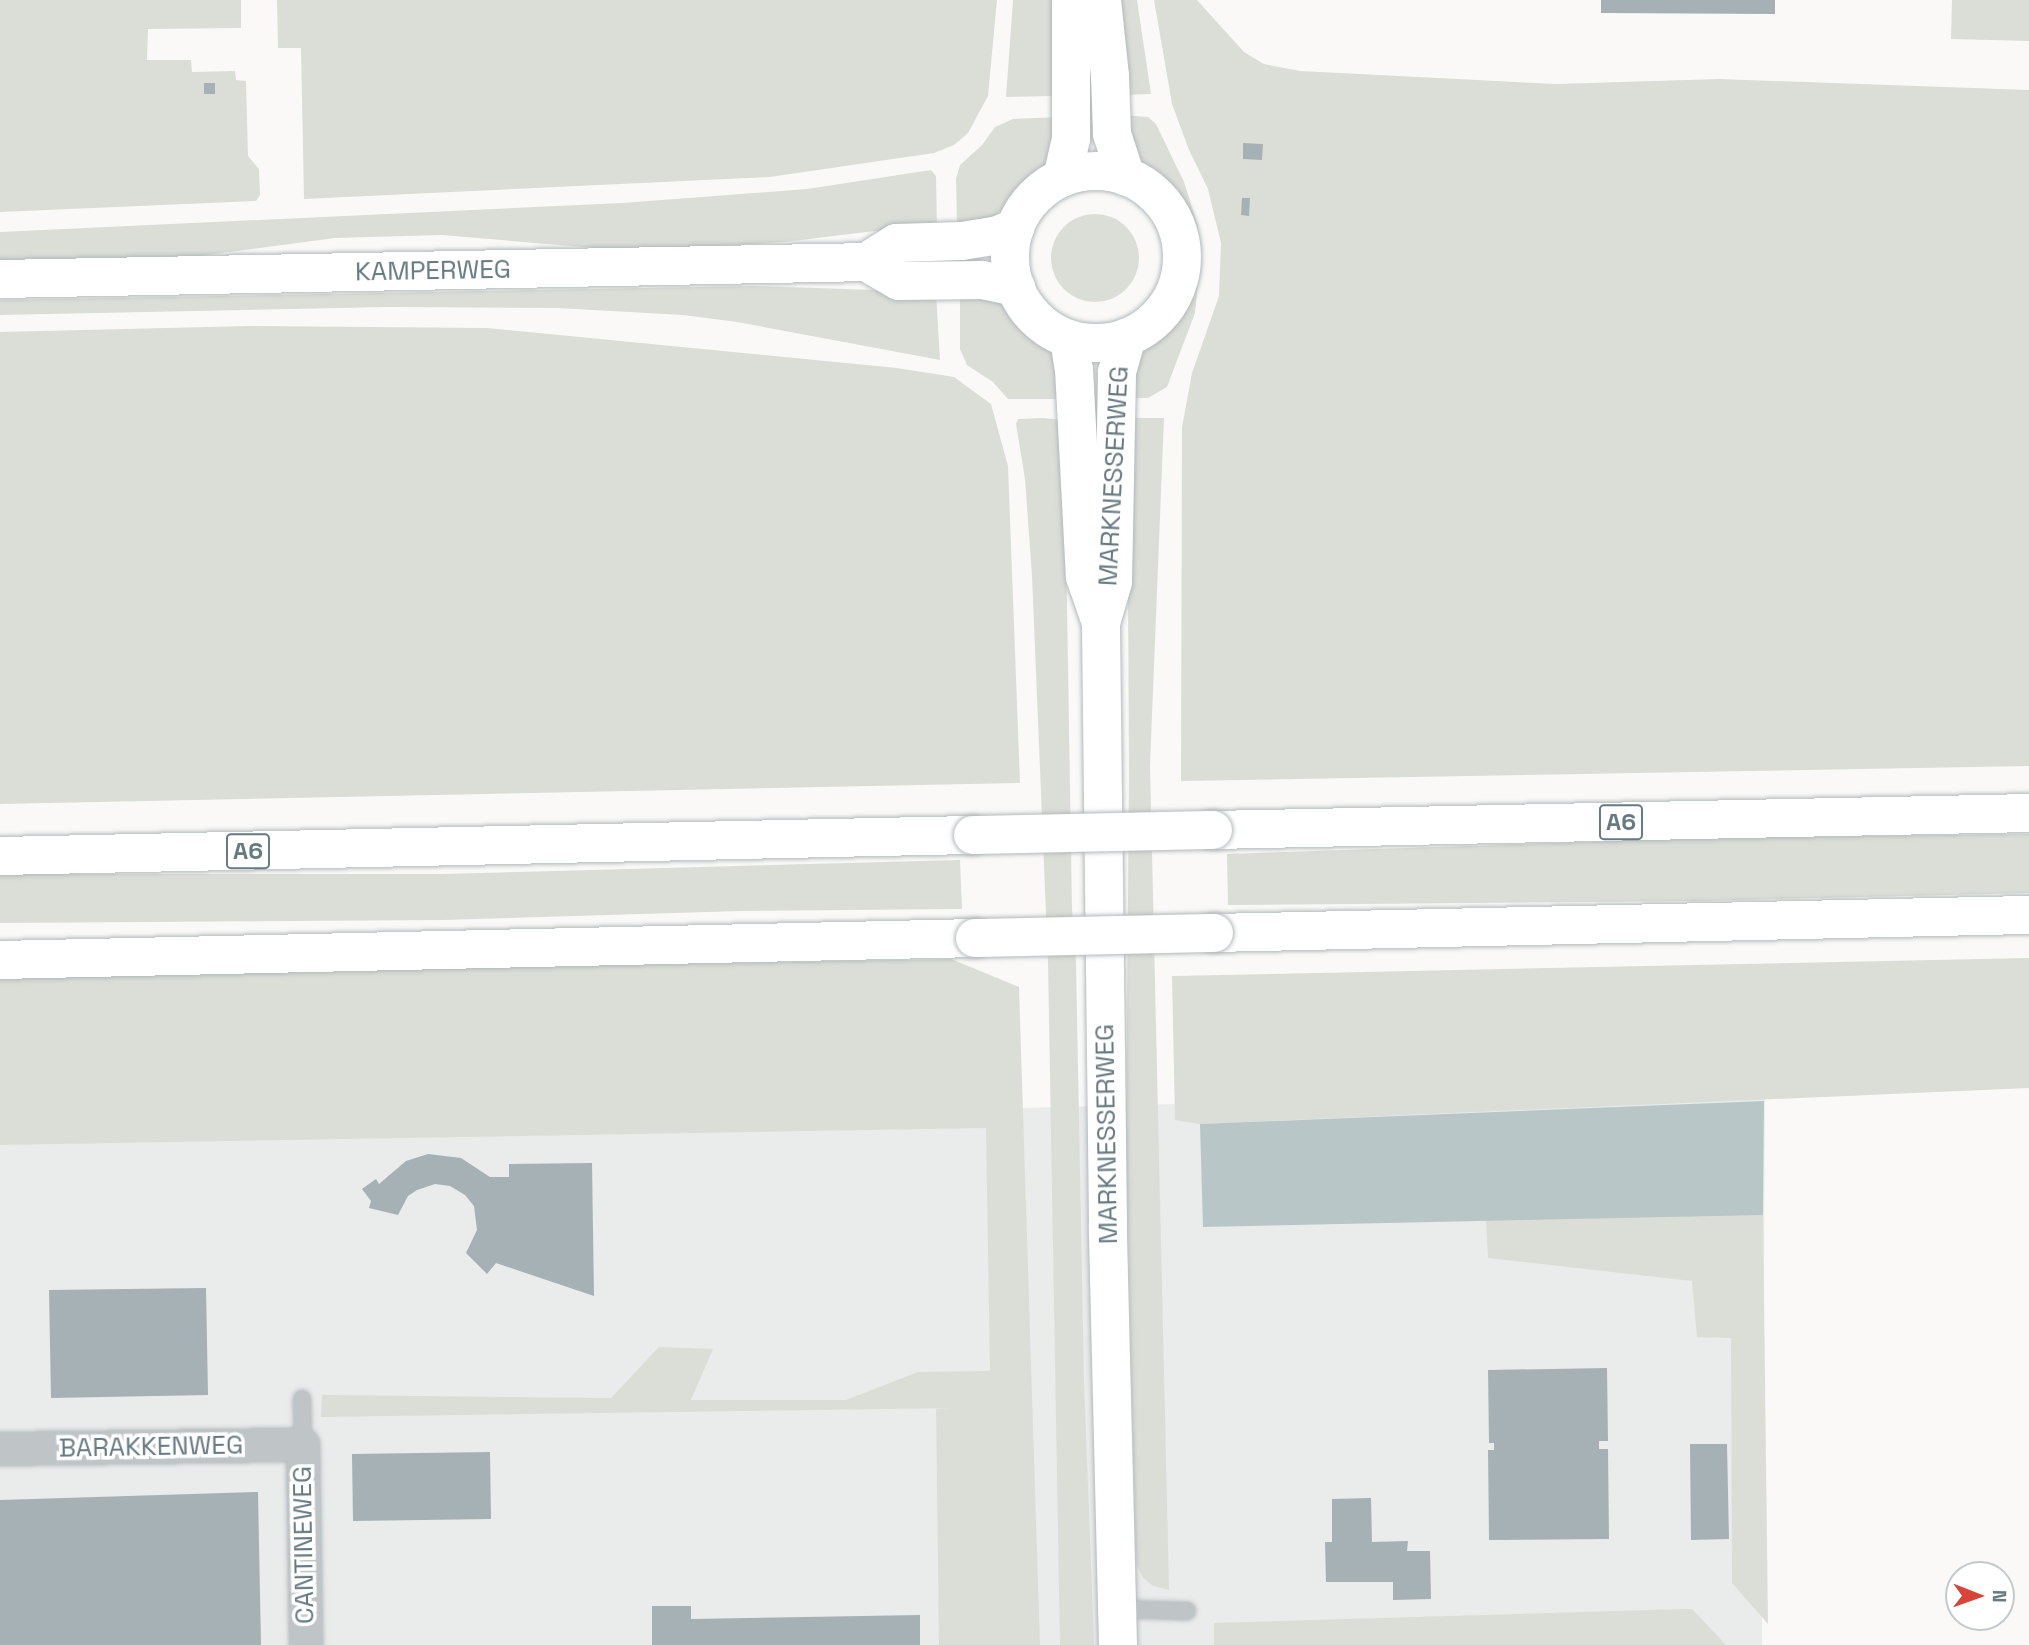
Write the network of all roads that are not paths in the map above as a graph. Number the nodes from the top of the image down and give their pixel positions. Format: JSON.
{"nodes":[{"id":1,"x":1071,"y":0,"type":"edge"},
{"id":2,"x":1102,"y":0,"type":"edge"},
{"id":3,"x":1126,"y":177,"type":"junction"},
{"id":4,"x":1062,"y":178,"type":"junction"},
{"id":5,"x":1016,"y":228,"type":"junction"},
{"id":6,"x":866,"y":262,"type":"junction"},
{"id":7,"x":0,"y":279,"type":"edge"},
{"id":8,"x":1016,"y":287,"type":"junction"},
{"id":9,"x":1127,"y":337,"type":"junction"},
{"id":10,"x":1069,"y":339,"type":"junction"},
{"id":11,"x":1101,"y":624,"type":"junction"},
{"id":12,"x":2029,"y":813,"type":"edge"},
{"id":13,"x":0,"y":856,"type":"edge"},
{"id":14,"x":2029,"y":915,"type":"edge"},
{"id":15,"x":0,"y":960,"type":"edge"},
{"id":16,"x":302,"y":1399,"type":"dead end"},
{"id":17,"x":303,"y":1445,"type":"junction"},
{"id":18,"x":0,"y":1450,"type":"edge"},
{"id":19,"x":1187,"y":1611,"type":"dead end"},
{"id":20,"x":1117,"y":1627,"type":"edge"},
{"id":21,"x":306,"y":1645,"type":"edge"}],
"edges":[{"from":1,"to":4,"type":"main road"},
{"from":2,"to":3,"type":"main road"},
{"from":3,"to":4,"type":"main road"},
{"from":3,"to":9,"type":"main road","name":"MARKNESSERWEG"},
{"from":4,"to":5,"type":"main road"},
{"from":5,"to":6,"type":"main road"},
{"from":5,"to":8,"type":"main road"},
{"from":6,"to":7,"type":"main road","name":"KAMPERWEG"},
{"from":6,"to":8,"type":"main road"},
{"from":8,"to":10,"type":"main road"},
{"from":9,"to":10,"type":"main road"},
{"from":9,"to":11,"type":"main road","name":"MARKNESSERWEG"},
{"from":10,"to":11,"type":"main road","name":"MARKNESSERWEG"},
{"from":11,"to":20,"type":"main road","name":"MARKNESSERWEG"},
{"from":12,"to":13,"type":"main road","number":"A6","bridge":true},
{"from":14,"to":15,"type":"main road","bridge":true},
{"from":16,"to":17,"type":"lane"},
{"from":17,"to":18,"type":"street","name":"BARAKKENWEG"},
{"from":17,"to":21,"type":"street","name":"CANTINEWEG"},
{"from":19,"to":20,"type":"lane"}]}
